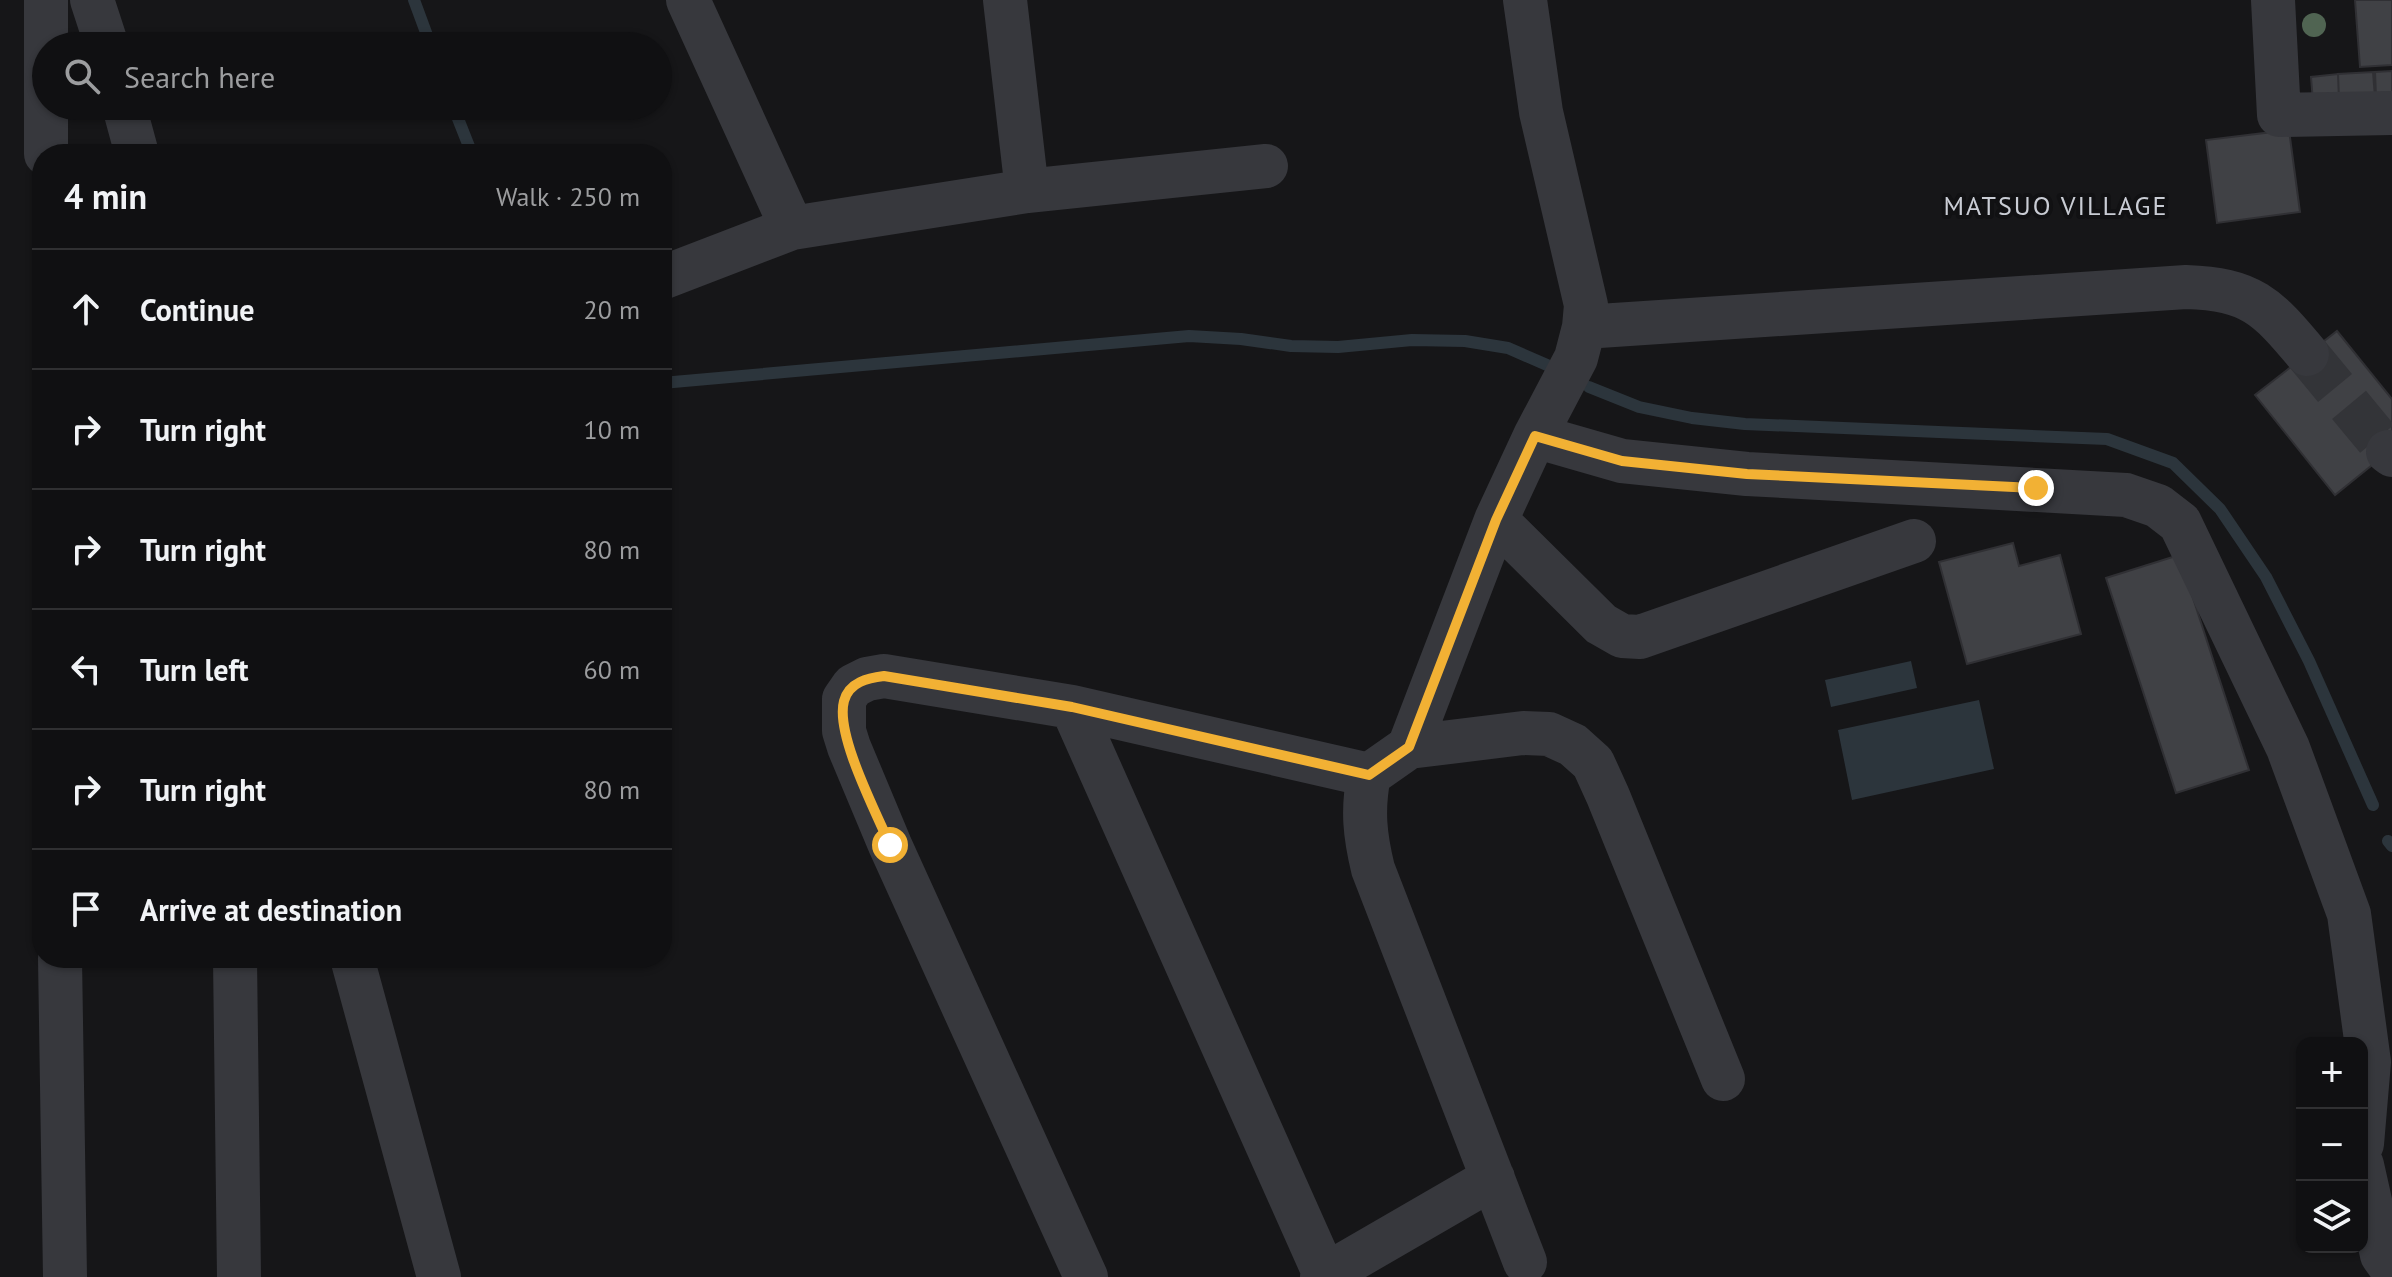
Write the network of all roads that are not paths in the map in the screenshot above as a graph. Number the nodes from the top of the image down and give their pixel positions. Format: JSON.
{"nodes":[{"id":1,"x":46,"y":0,"type":"edge"},
{"id":2,"x":92,"y":0,"type":"edge"},
{"id":3,"x":688,"y":0,"type":"edge"},
{"id":4,"x":1005,"y":0,"type":"edge"},
{"id":5,"x":1525,"y":0,"type":"edge"},
{"id":6,"x":2273,"y":0,"type":"edge"},
{"id":7,"x":46,"y":32,"type":"edge"},
{"id":8,"x":102,"y":32,"type":"edge"},
{"id":9,"x":2392,"y":113,"type":"edge"},
{"id":10,"x":46,"y":120,"type":"edge"},
{"id":11,"x":128,"y":120,"type":"edge"},
{"id":12,"x":46,"y":144,"type":"edge"},
{"id":13,"x":134,"y":144,"type":"edge"},
{"id":14,"x":1266,"y":166,"type":"dead end"},
{"id":15,"x":1027,"y":191,"type":"junction"},
{"id":16,"x":792,"y":228,"type":"junction"},
{"id":17,"x":672,"y":274,"type":"edge"},
{"id":18,"x":1584,"y":327,"type":"junction"},
{"id":19,"x":2307,"y":354,"type":"tunnel mouth"},
{"id":20,"x":1535,"y":436,"type":"junction"},
{"id":21,"x":1496,"y":520,"type":"junction"},
{"id":22,"x":1914,"y":541,"type":"dead end"},
{"id":23,"x":1072,"y":707,"type":"junction"},
{"id":24,"x":1409,"y":747,"type":"junction"},
{"id":25,"x":1369,"y":775,"type":"junction"},
{"id":26,"x":60,"y":968,"type":"edge"},
{"id":27,"x":235,"y":968,"type":"edge"},
{"id":28,"x":355,"y":968,"type":"edge"},
{"id":29,"x":1723,"y":1079,"type":"dead end"},
{"id":30,"x":2365,"y":1109,"type":"edge"},
{"id":31,"x":406,"y":1161,"type":"junction"},
{"id":32,"x":1493,"y":1178,"type":"junction"},
{"id":33,"x":2366,"y":1181,"type":"edge"},
{"id":34,"x":1525,"y":1262,"type":"dead end"},
{"id":35,"x":2392,"y":1269,"type":"edge"},
{"id":36,"x":1323,"y":1276,"type":"edge"},
{"id":37,"x":65,"y":1277,"type":"edge"},
{"id":38,"x":239,"y":1277,"type":"edge"},
{"id":39,"x":408,"y":1277,"type":"edge"},
{"id":40,"x":439,"y":1277,"type":"edge"},
{"id":41,"x":1086,"y":1277,"type":"edge"}],
"edges":[{"from":1,"to":7,"type":"street"},
{"from":2,"to":8,"type":"street"},
{"from":3,"to":16,"type":"street"},
{"from":4,"to":15,"type":"street"},
{"from":5,"to":18,"type":"street"},
{"from":6,"to":9,"type":"street"},
{"from":10,"to":12,"type":"street"},
{"from":11,"to":13,"type":"street"},
{"from":14,"to":15,"type":"street"},
{"from":15,"to":16,"type":"street"},
{"from":16,"to":17,"type":"street"},
{"from":18,"to":19,"type":"street"},
{"from":18,"to":20,"type":"street"},
{"from":20,"to":21,"type":"street"},
{"from":20,"to":30,"type":"street"},
{"from":21,"to":22,"type":"street"},
{"from":21,"to":24,"type":"street"},
{"from":23,"to":25,"type":"street"},
{"from":23,"to":36,"type":"street"},
{"from":23,"to":41,"type":"street"},
{"from":24,"to":25,"type":"street"},
{"from":24,"to":29,"type":"street"},
{"from":25,"to":32,"type":"street"},
{"from":26,"to":37,"type":"street"},
{"from":27,"to":38,"type":"street"},
{"from":28,"to":31,"type":"street"},
{"from":31,"to":39,"type":"street"},
{"from":31,"to":40,"type":"street"},
{"from":32,"to":34,"type":"street"},
{"from":32,"to":36,"type":"street"},
{"from":33,"to":35,"type":"street"}]}
